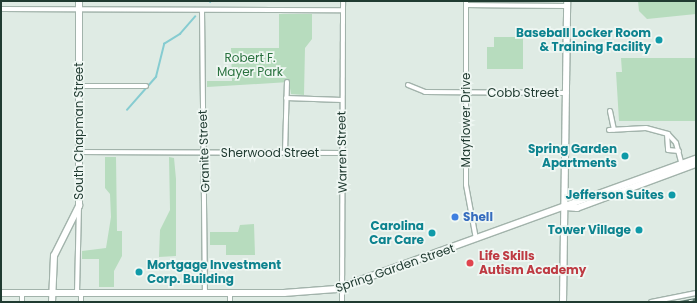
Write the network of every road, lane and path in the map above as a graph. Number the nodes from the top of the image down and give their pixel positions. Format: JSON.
{"nodes":[{"id":1,"x":79,"y":1,"type":"edge"},
{"id":2,"x":343,"y":1,"type":"edge"},
{"id":3,"x":466,"y":3,"type":"edge"},
{"id":4,"x":567,"y":3,"type":"edge"},
{"id":5,"x":79,"y":8,"type":"junction"},
{"id":6,"x":1,"y":9,"type":"edge"},
{"id":7,"x":202,"y":10,"type":"junction"},
{"id":8,"x":342,"y":10,"type":"junction"},
{"id":9,"x":287,"y":82,"type":"dead end"},
{"id":10,"x":408,"y":85,"type":"dead end"},
{"id":11,"x":79,"y":86,"type":"junction"},
{"id":12,"x":146,"y":86,"type":"dead end"},
{"id":13,"x":467,"y":92,"type":"junction"},
{"id":14,"x":567,"y":93,"type":"junction"},
{"id":15,"x":286,"y":98,"type":"junction"},
{"id":16,"x":342,"y":100,"type":"junction"},
{"id":17,"x":610,"y":111,"type":"dead end"},
{"id":18,"x":667,"y":134,"type":"junction"},
{"id":19,"x":679,"y":151,"type":"junction"},
{"id":20,"x":79,"y":152,"type":"junction"},
{"id":21,"x":285,"y":153,"type":"junction"},
{"id":22,"x":342,"y":153,"type":"junction"},
{"id":23,"x":204,"y":154,"type":"junction"},
{"id":24,"x":696,"y":159,"type":"edge"},
{"id":25,"x":696,"y":164,"type":"edge"},
{"id":26,"x":682,"y":166,"type":"junction"},
{"id":27,"x":79,"y":206,"type":"junction"},
{"id":28,"x":566,"y":207,"type":"junction"},
{"id":29,"x":476,"y":239,"type":"junction"},
{"id":30,"x":343,"y":288,"type":"junction"},
{"id":31,"x":1,"y":293,"type":"edge"},
{"id":32,"x":22,"y":293,"type":"junction"},
{"id":33,"x":52,"y":293,"type":"junction"},
{"id":34,"x":79,"y":293,"type":"junction"},
{"id":35,"x":205,"y":293,"type":"junction"},
{"id":36,"x":230,"y":293,"type":"junction"},
{"id":37,"x":696,"y":293,"type":"edge"},
{"id":38,"x":22,"y":302,"type":"edge"},
{"id":39,"x":52,"y":302,"type":"edge"},
{"id":40,"x":81,"y":302,"type":"edge"},
{"id":41,"x":230,"y":302,"type":"edge"},
{"id":42,"x":342,"y":302,"type":"edge"},
{"id":43,"x":563,"y":302,"type":"edge"},
{"id":44,"x":651,"y":302,"type":"edge"}],
"edges":[{"from":1,"to":5,"type":"main road","name":"South Chapman Street"},
{"from":2,"to":8,"type":"street","name":"Warren Street"},
{"from":3,"to":4,"type":"street"},
{"from":3,"to":13,"type":"street","name":"Mayflower Drive"},
{"from":4,"to":14,"type":"main road"},
{"from":5,"to":6,"type":"street"},
{"from":5,"to":7,"type":"street"},
{"from":5,"to":11,"type":"main road","name":"South Chapman Street"},
{"from":7,"to":8,"type":"street"},
{"from":7,"to":23,"type":"street","name":"Granite Street"},
{"from":8,"to":16,"type":"street","name":"Warren Street"},
{"from":9,"to":15,"type":"street"},
{"from":10,"to":13,"type":"street","name":"Cobb Street"},
{"from":11,"to":12,"type":"street"},
{"from":11,"to":20,"type":"main road","name":"South Chapman Street"},
{"from":13,"to":14,"type":"street","name":"Cobb Street"},
{"from":13,"to":29,"type":"street","name":"Mayflower Drive"},
{"from":14,"to":28,"type":"main road"},
{"from":15,"to":16,"type":"street"},
{"from":15,"to":21,"type":"street"},
{"from":16,"to":22,"type":"street","name":"Warren Street"},
{"from":17,"to":18,"type":"street"},
{"from":18,"to":19,"type":"street"},
{"from":18,"to":19,"type":"street"},
{"from":19,"to":26,"type":"street"},
{"from":20,"to":23,"type":"street","name":"Sherwood Street"},
{"from":20,"to":27,"type":"main road","name":"South Chapman Street"},
{"from":21,"to":22,"type":"street","name":"Sherwood Street"},
{"from":21,"to":23,"type":"street","name":"Sherwood Street"},
{"from":22,"to":30,"type":"street","name":"Warren Street"},
{"from":23,"to":35,"type":"street","name":"Granite Street"},
{"from":24,"to":26,"type":"main road","name":"Spring Garden Street"},
{"from":25,"to":26,"type":"main road","name":"Spring Garden Street"},
{"from":26,"to":28,"type":"main road","name":"Spring Garden Street"},
{"from":27,"to":33,"type":"main road","name":"South Chapman Street"},
{"from":27,"to":34,"type":"street"},
{"from":28,"to":29,"type":"main road","name":"Spring Garden Street"},
{"from":28,"to":43,"type":"main road"},
{"from":29,"to":30,"type":"main road","name":"Spring Garden Street"},
{"from":30,"to":36,"type":"main road","name":"Spring Garden Street"},
{"from":30,"to":42,"type":"street","name":"Warren Street"},
{"from":31,"to":32,"type":"main road","name":"Spring Garden Street"},
{"from":32,"to":33,"type":"main road","name":"Spring Garden Street"},
{"from":32,"to":38,"type":"street"},
{"from":33,"to":34,"type":"main road","name":"Spring Garden Street"},
{"from":33,"to":39,"type":"main road","name":"South Chapman Street"},
{"from":34,"to":35,"type":"main road","name":"Spring Garden Street"},
{"from":34,"to":40,"type":"street"},
{"from":35,"to":36,"type":"main road","name":"Spring Garden Street"},
{"from":36,"to":41,"type":"street"},
{"from":37,"to":44,"type":"street"}]}
